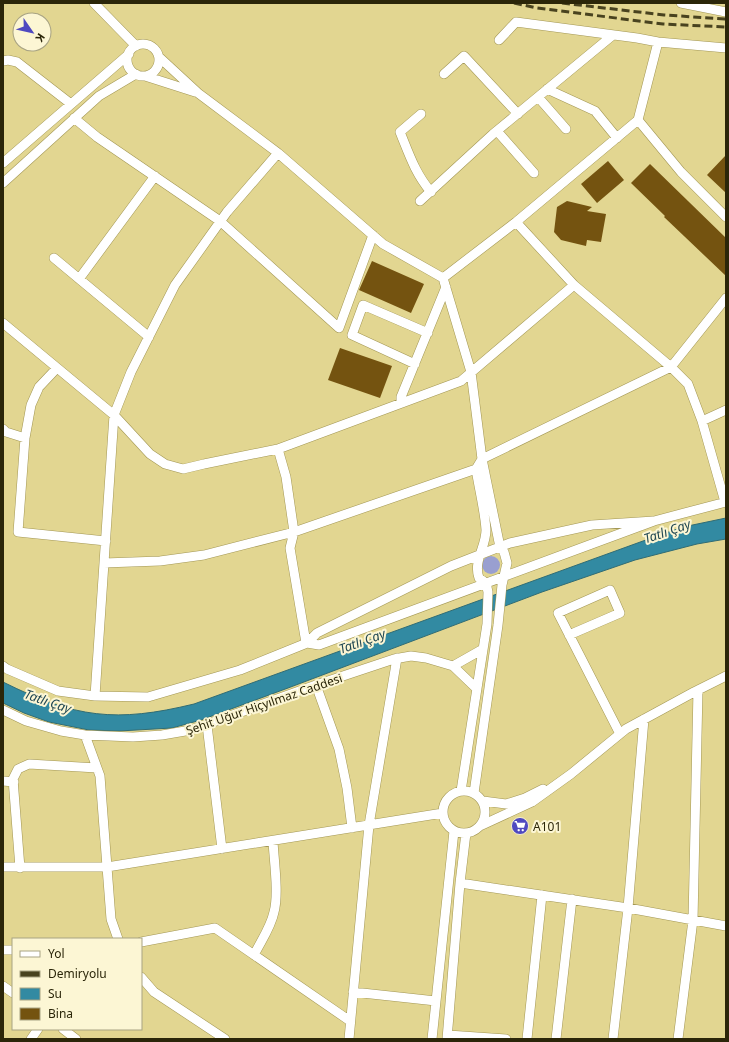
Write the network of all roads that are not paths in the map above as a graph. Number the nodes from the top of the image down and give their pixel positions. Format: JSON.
{"nodes":[{"id":1,"x":94,"y":3,"type":"edge"},
{"id":2,"x":681,"y":3,"type":"edge"},
{"id":3,"x":726,"y":12,"type":"edge"},
{"id":4,"x":613,"y":35,"type":"junction"},
{"id":5,"x":499,"y":40,"type":"dead end"},
{"id":6,"x":658,"y":42,"type":"junction"},
{"id":7,"x":136,"y":46,"type":"junction"},
{"id":8,"x":726,"y":48,"type":"edge"},
{"id":9,"x":129,"y":54,"type":"junction"},
{"id":10,"x":159,"y":58,"type":"junction"},
{"id":11,"x":3,"y":61,"type":"edge"},
{"id":12,"x":444,"y":74,"type":"dead end"},
{"id":13,"x":141,"y":75,"type":"junction"},
{"id":14,"x":547,"y":89,"type":"junction"},
{"id":15,"x":198,"y":93,"type":"junction"},
{"id":16,"x":538,"y":97,"type":"junction"},
{"id":17,"x":71,"y":104,"type":"junction"},
{"id":18,"x":421,"y":114,"type":"dead end"},
{"id":19,"x":518,"y":114,"type":"junction"},
{"id":20,"x":74,"y":118,"type":"junction"},
{"id":21,"x":638,"y":120,"type":"junction"},
{"id":22,"x":566,"y":129,"type":"dead end"},
{"id":23,"x":497,"y":131,"type":"junction"},
{"id":24,"x":618,"y":138,"type":"junction"},
{"id":25,"x":278,"y":153,"type":"junction"},
{"id":26,"x":3,"y":163,"type":"edge"},
{"id":27,"x":534,"y":173,"type":"dead end"},
{"id":28,"x":155,"y":176,"type":"junction"},
{"id":29,"x":3,"y":182,"type":"edge"},
{"id":30,"x":431,"y":192,"type":"junction"},
{"id":31,"x":420,"y":201,"type":"dead end"},
{"id":32,"x":726,"y":217,"type":"edge"},
{"id":33,"x":220,"y":222,"type":"junction"},
{"id":34,"x":516,"y":222,"type":"junction"},
{"id":35,"x":373,"y":235,"type":"junction"},
{"id":36,"x":54,"y":258,"type":"dead end"},
{"id":37,"x":79,"y":280,"type":"junction"},
{"id":38,"x":445,"y":283,"type":"junction"},
{"id":39,"x":574,"y":285,"type":"junction"},
{"id":40,"x":726,"y":298,"type":"edge"},
{"id":41,"x":3,"y":322,"type":"edge"},
{"id":42,"x":428,"y":333,"type":"junction"},
{"id":43,"x":149,"y":338,"type":"junction"},
{"id":44,"x":415,"y":364,"type":"junction"},
{"id":45,"x":671,"y":367,"type":"junction"},
{"id":46,"x":57,"y":368,"type":"junction"},
{"id":47,"x":471,"y":372,"type":"junction"},
{"id":48,"x":401,"y":403,"type":"junction"},
{"id":49,"x":726,"y":410,"type":"edge"},
{"id":50,"x":114,"y":415,"type":"junction"},
{"id":51,"x":702,"y":421,"type":"junction"},
{"id":52,"x":3,"y":429,"type":"edge"},
{"id":53,"x":26,"y":438,"type":"junction"},
{"id":54,"x":278,"y":449,"type":"junction"},
{"id":55,"x":482,"y":460,"type":"junction"},
{"id":56,"x":476,"y":469,"type":"junction"},
{"id":57,"x":726,"y":502,"type":"edge"},
{"id":58,"x":654,"y":521,"type":"junction"},
{"id":59,"x":294,"y":532,"type":"junction"},
{"id":60,"x":106,"y":541,"type":"junction"},
{"id":61,"x":500,"y":547,"type":"junction"},
{"id":62,"x":482,"y":553,"type":"junction"},
{"id":63,"x":104,"y":563,"type":"junction"},
{"id":64,"x":503,"y":581,"type":"junction"},
{"id":65,"x":486,"y":586,"type":"junction"},
{"id":66,"x":569,"y":635,"type":"junction"},
{"id":67,"x":306,"y":643,"type":"junction"},
{"id":68,"x":483,"y":649,"type":"junction"},
{"id":69,"x":397,"y":658,"type":"junction"},
{"id":70,"x":3,"y":666,"type":"edge"},
{"id":71,"x":453,"y":666,"type":"junction"},
{"id":72,"x":726,"y":676,"type":"edge"},
{"id":73,"x":316,"y":685,"type":"junction"},
{"id":74,"x":477,"y":688,"type":"junction"},
{"id":75,"x":698,"y":690,"type":"junction"},
{"id":76,"x":95,"y":696,"type":"junction"},
{"id":77,"x":3,"y":710,"type":"edge"},
{"id":78,"x":644,"y":719,"type":"junction"},
{"id":79,"x":207,"y":725,"type":"junction"},
{"id":80,"x":620,"y":734,"type":"junction"},
{"id":81,"x":85,"y":735,"type":"junction"},
{"id":82,"x":97,"y":768,"type":"junction"},
{"id":83,"x":571,"y":774,"type":"junction"},
{"id":84,"x":3,"y":781,"type":"edge"},
{"id":85,"x":14,"y":782,"type":"junction"},
{"id":86,"x":461,"y":791,"type":"junction"},
{"id":87,"x":474,"y":793,"type":"junction"},
{"id":88,"x":483,"y":802,"type":"junction"},
{"id":89,"x":443,"y":813,"type":"junction"},
{"id":90,"x":369,"y":825,"type":"junction"},
{"id":91,"x":480,"y":826,"type":"junction"},
{"id":92,"x":352,"y":828,"type":"junction"},
{"id":93,"x":454,"y":830,"type":"junction"},
{"id":94,"x":466,"y":833,"type":"junction"},
{"id":95,"x":273,"y":841,"type":"junction"},
{"id":96,"x":222,"y":849,"type":"junction"},
{"id":97,"x":3,"y":867,"type":"edge"},
{"id":98,"x":107,"y":867,"type":"junction"},
{"id":99,"x":20,"y":868,"type":"junction"},
{"id":100,"x":460,"y":883,"type":"junction"},
{"id":101,"x":542,"y":895,"type":"junction"},
{"id":102,"x":572,"y":900,"type":"junction"},
{"id":103,"x":628,"y":908,"type":"junction"},
{"id":104,"x":693,"y":920,"type":"junction"},
{"id":105,"x":726,"y":926,"type":"edge"},
{"id":106,"x":118,"y":938,"type":"edge"},
{"id":107,"x":142,"y":942,"type":"edge"},
{"id":108,"x":254,"y":955,"type":"junction"},
{"id":109,"x":142,"y":978,"type":"edge"},
{"id":110,"x":3,"y":986,"type":"edge"},
{"id":111,"x":12,"y":992,"type":"edge"},
{"id":112,"x":353,"y":992,"type":"junction"},
{"id":113,"x":436,"y":1001,"type":"junction"},
{"id":114,"x":350,"y":1021,"type":"junction"},
{"id":115,"x":37,"y":1030,"type":"edge"},
{"id":116,"x":64,"y":1030,"type":"edge"},
{"id":117,"x":448,"y":1037,"type":"edge"},
{"id":118,"x":31,"y":1039,"type":"edge"},
{"id":119,"x":76,"y":1039,"type":"edge"},
{"id":120,"x":225,"y":1039,"type":"edge"},
{"id":121,"x":349,"y":1039,"type":"edge"},
{"id":122,"x":432,"y":1039,"type":"edge"},
{"id":123,"x":506,"y":1039,"type":"edge"},
{"id":124,"x":527,"y":1039,"type":"edge"},
{"id":125,"x":556,"y":1039,"type":"edge"},
{"id":126,"x":613,"y":1039,"type":"edge"},
{"id":127,"x":678,"y":1039,"type":"edge"}],
"edges":[{"from":1,"to":7,"type":"street"},
{"from":2,"to":3,"type":"street"},
{"from":4,"to":5,"type":"street"},
{"from":4,"to":6,"type":"street"},
{"from":4,"to":14,"type":"street"},
{"from":6,"to":8,"type":"street"},
{"from":6,"to":21,"type":"street"},
{"from":7,"to":9,"type":"street"},
{"from":7,"to":10,"type":"street"},
{"from":9,"to":13,"type":"street"},
{"from":9,"to":17,"type":"street"},
{"from":10,"to":13,"type":"street"},
{"from":10,"to":15,"type":"street"},
{"from":11,"to":17,"type":"street"},
{"from":12,"to":19,"type":"street"},
{"from":13,"to":15,"type":"street"},
{"from":13,"to":20,"type":"street"},
{"from":14,"to":16,"type":"street"},
{"from":14,"to":24,"type":"street"},
{"from":15,"to":25,"type":"street"},
{"from":16,"to":19,"type":"street"},
{"from":16,"to":22,"type":"street"},
{"from":17,"to":26,"type":"street"},
{"from":18,"to":30,"type":"street"},
{"from":19,"to":23,"type":"street"},
{"from":20,"to":28,"type":"street"},
{"from":20,"to":29,"type":"street"},
{"from":21,"to":24,"type":"street"},
{"from":21,"to":32,"type":"street"},
{"from":23,"to":27,"type":"street"},
{"from":23,"to":30,"type":"street"},
{"from":24,"to":34,"type":"street"},
{"from":25,"to":33,"type":"street"},
{"from":25,"to":35,"type":"street"},
{"from":28,"to":33,"type":"street"},
{"from":28,"to":37,"type":"street"},
{"from":30,"to":31,"type":"street"},
{"from":33,"to":35,"type":"street"},
{"from":33,"to":43,"type":"street"},
{"from":34,"to":38,"type":"street"},
{"from":34,"to":39,"type":"street"},
{"from":35,"to":38,"type":"street"},
{"from":36,"to":37,"type":"street"},
{"from":37,"to":43,"type":"street"},
{"from":38,"to":42,"type":"street"},
{"from":38,"to":47,"type":"street"},
{"from":39,"to":45,"type":"street"},
{"from":39,"to":47,"type":"street"},
{"from":40,"to":45,"type":"street"},
{"from":41,"to":46,"type":"street"},
{"from":42,"to":44,"type":"street"},
{"from":42,"to":44,"type":"street"},
{"from":43,"to":50,"type":"street"},
{"from":44,"to":48,"type":"street"},
{"from":45,"to":51,"type":"street"},
{"from":45,"to":55,"type":"street"},
{"from":46,"to":50,"type":"street"},
{"from":46,"to":53,"type":"street"},
{"from":47,"to":48,"type":"street"},
{"from":47,"to":55,"type":"street"},
{"from":48,"to":54,"type":"street"},
{"from":49,"to":51,"type":"street"},
{"from":50,"to":54,"type":"street"},
{"from":50,"to":60,"type":"street"},
{"from":51,"to":57,"type":"street"},
{"from":52,"to":53,"type":"street"},
{"from":53,"to":60,"type":"street"},
{"from":54,"to":59,"type":"street"},
{"from":55,"to":56,"type":"street"},
{"from":55,"to":61,"type":"street"},
{"from":56,"to":59,"type":"street"},
{"from":56,"to":62,"type":"street"},
{"from":57,"to":58,"type":"street"},
{"from":58,"to":61,"type":"street"},
{"from":58,"to":64,"type":"street"},
{"from":59,"to":63,"type":"street"},
{"from":59,"to":67,"type":"street"},
{"from":60,"to":63,"type":"street"},
{"from":61,"to":62,"type":"street"},
{"from":61,"to":64,"type":"street"},
{"from":62,"to":65,"type":"street"},
{"from":62,"to":67,"type":"street"},
{"from":63,"to":76,"type":"street"},
{"from":64,"to":65,"type":"street"},
{"from":64,"to":87,"type":"street"},
{"from":65,"to":67,"type":"street"},
{"from":65,"to":68,"type":"street"},
{"from":66,"to":66,"type":"street"},
{"from":66,"to":80,"type":"street"},
{"from":67,"to":76,"type":"street"},
{"from":68,"to":71,"type":"street"},
{"from":68,"to":74,"type":"street"},
{"from":69,"to":71,"type":"street","name":"Şehit Uğur Hiçyılmaz Caddesi"},
{"from":69,"to":73,"type":"street","name":"Şehit Uğur Hiçyılmaz Caddesi"},
{"from":69,"to":90,"type":"street"},
{"from":70,"to":76,"type":"street"},
{"from":71,"to":74,"type":"street"},
{"from":72,"to":75,"type":"street"},
{"from":73,"to":79,"type":"street","name":"Şehit Uğur Hiçyılmaz Caddesi"},
{"from":73,"to":92,"type":"street"},
{"from":74,"to":86,"type":"street"},
{"from":75,"to":78,"type":"street"},
{"from":75,"to":104,"type":"street"},
{"from":77,"to":81,"type":"street","name":"Şehit Uğur Hiçyılmaz Caddesi"},
{"from":78,"to":80,"type":"street"},
{"from":78,"to":103,"type":"street"},
{"from":79,"to":81,"type":"street","name":"Şehit Uğur Hiçyılmaz Caddesi"},
{"from":79,"to":96,"type":"street"},
{"from":80,"to":83,"type":"street"},
{"from":81,"to":82,"type":"street"},
{"from":82,"to":85,"type":"street"},
{"from":82,"to":98,"type":"street"},
{"from":83,"to":88,"type":"street"},
{"from":83,"to":91,"type":"street"},
{"from":84,"to":85,"type":"street"},
{"from":85,"to":99,"type":"street"},
{"from":86,"to":87,"type":"street"},
{"from":86,"to":89,"type":"street"},
{"from":87,"to":88,"type":"street"},
{"from":88,"to":91,"type":"street"},
{"from":89,"to":90,"type":"street"},
{"from":89,"to":93,"type":"street"},
{"from":90,"to":92,"type":"street"},
{"from":90,"to":112,"type":"street"},
{"from":91,"to":94,"type":"street"},
{"from":92,"to":95,"type":"street"},
{"from":93,"to":94,"type":"street"},
{"from":93,"to":113,"type":"street"},
{"from":94,"to":100,"type":"street"},
{"from":95,"to":96,"type":"street"},
{"from":95,"to":108,"type":"street"},
{"from":96,"to":98,"type":"street"},
{"from":97,"to":99,"type":"street"},
{"from":98,"to":99,"type":"street"},
{"from":98,"to":106,"type":"street"},
{"from":100,"to":101,"type":"street"},
{"from":100,"to":117,"type":"street"},
{"from":101,"to":102,"type":"street"},
{"from":101,"to":124,"type":"street"},
{"from":102,"to":103,"type":"street"},
{"from":102,"to":125,"type":"street"},
{"from":103,"to":104,"type":"street"},
{"from":103,"to":126,"type":"street"},
{"from":104,"to":105,"type":"street"},
{"from":104,"to":127,"type":"street"},
{"from":107,"to":108,"type":"street"},
{"from":108,"to":114,"type":"street"},
{"from":109,"to":120,"type":"street"},
{"from":110,"to":111,"type":"street"},
{"from":112,"to":113,"type":"street"},
{"from":112,"to":114,"type":"street"},
{"from":113,"to":122,"type":"street"},
{"from":114,"to":121,"type":"street"},
{"from":115,"to":118,"type":"street"},
{"from":116,"to":119,"type":"street"},
{"from":117,"to":123,"type":"street"}]}
